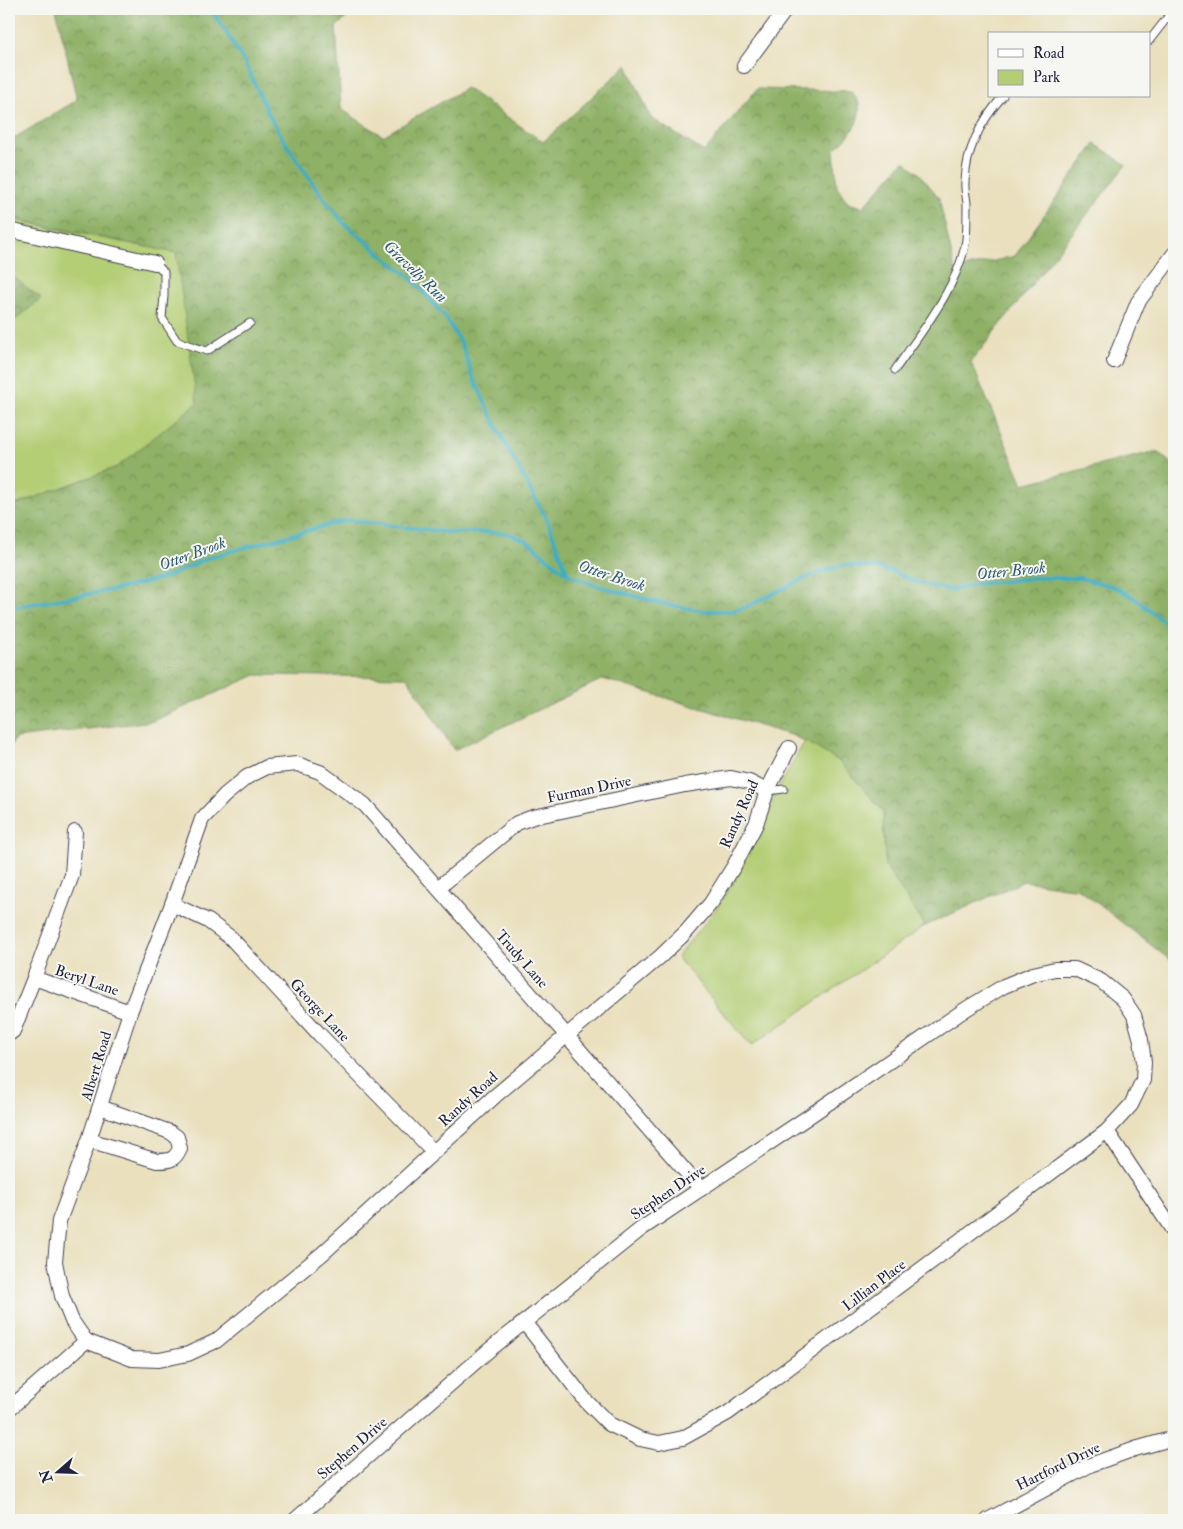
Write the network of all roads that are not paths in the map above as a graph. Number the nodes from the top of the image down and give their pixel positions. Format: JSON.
{"nodes":[{"id":1,"x":786,"y":9,"type":"edge"},
{"id":2,"x":1174,"y":9,"type":"edge"},
{"id":3,"x":1150,"y":39,"type":"edge"},
{"id":4,"x":744,"y":66,"type":"dead end"},
{"id":5,"x":1001,"y":98,"type":"edge"},
{"id":6,"x":9,"y":230,"type":"edge"},
{"id":7,"x":1174,"y":254,"type":"edge"},
{"id":8,"x":155,"y":263,"type":"joint"},
{"id":9,"x":250,"y":323,"type":"dead end"},
{"id":10,"x":1114,"y":361,"type":"dead end"},
{"id":11,"x":895,"y":370,"type":"dead end"},
{"id":12,"x":789,"y":748,"type":"dead end"},
{"id":13,"x":305,"y":766,"type":"joint"},
{"id":14,"x":784,"y":789,"type":"dead end"},
{"id":15,"x":767,"y":791,"type":"junction"},
{"id":16,"x":76,"y":832,"type":"dead end"},
{"id":17,"x":438,"y":888,"type":"junction"},
{"id":18,"x":172,"y":904,"type":"junction"},
{"id":19,"x":34,"y":978,"type":"junction"},
{"id":20,"x":1101,"y":981,"type":"joint"},
{"id":21,"x":130,"y":1012,"type":"junction"},
{"id":22,"x":9,"y":1034,"type":"edge"},
{"id":23,"x":566,"y":1036,"type":"junction"},
{"id":24,"x":100,"y":1107,"type":"junction"},
{"id":25,"x":1107,"y":1131,"type":"junction"},
{"id":26,"x":89,"y":1140,"type":"junction"},
{"id":27,"x":434,"y":1152,"type":"junction"},
{"id":28,"x":701,"y":1189,"type":"junction"},
{"id":29,"x":1174,"y":1232,"type":"edge"},
{"id":30,"x":524,"y":1322,"type":"junction"},
{"id":31,"x":86,"y":1341,"type":"junction"},
{"id":32,"x":9,"y":1409,"type":"edge"},
{"id":33,"x":1174,"y":1438,"type":"edge"},
{"id":34,"x":304,"y":1517,"type":"edge"},
{"id":35,"x":988,"y":1520,"type":"edge"}],
"edges":[{"from":1,"to":4,"type":"street"},
{"from":2,"to":3,"type":"lane"},
{"from":5,"to":11,"type":"lane"},
{"from":6,"to":8,"type":"street"},
{"from":7,"to":10,"type":"street"},
{"from":8,"to":9,"type":"lane"},
{"from":12,"to":15,"type":"street","name":"Randy Road"},
{"from":13,"to":17,"type":"street","name":"Trudy Lane"},
{"from":13,"to":18,"type":"street","name":"Albert Road"},
{"from":14,"to":15,"type":"lane"},
{"from":15,"to":17,"type":"street","name":"Furman Drive"},
{"from":15,"to":23,"type":"street","name":"Randy Road"},
{"from":16,"to":19,"type":"street"},
{"from":17,"to":23,"type":"street","name":"Trudy Lane"},
{"from":18,"to":21,"type":"street","name":"Albert Road"},
{"from":18,"to":27,"type":"street","name":"George Lane"},
{"from":19,"to":21,"type":"street","name":"Beryl Lane"},
{"from":19,"to":22,"type":"street"},
{"from":20,"to":25,"type":"street","name":"Lillian Place"},
{"from":20,"to":28,"type":"street","name":"Stephen Drive"},
{"from":21,"to":24,"type":"street","name":"Albert Road"},
{"from":23,"to":27,"type":"street","name":"Randy Road"},
{"from":23,"to":28,"type":"street","name":"Trudy Lane"},
{"from":24,"to":26,"type":"street","name":"Albert Road"},
{"from":24,"to":26,"type":"street"},
{"from":25,"to":29,"type":"street"},
{"from":25,"to":30,"type":"street","name":"Lillian Place"},
{"from":26,"to":31,"type":"street","name":"Albert Road"},
{"from":27,"to":31,"type":"street","name":"Randy Road"},
{"from":28,"to":30,"type":"street","name":"Stephen Drive"},
{"from":30,"to":34,"type":"street","name":"Stephen Drive"},
{"from":31,"to":32,"type":"street"},
{"from":33,"to":35,"type":"street","name":"Hartford Drive"}]}
